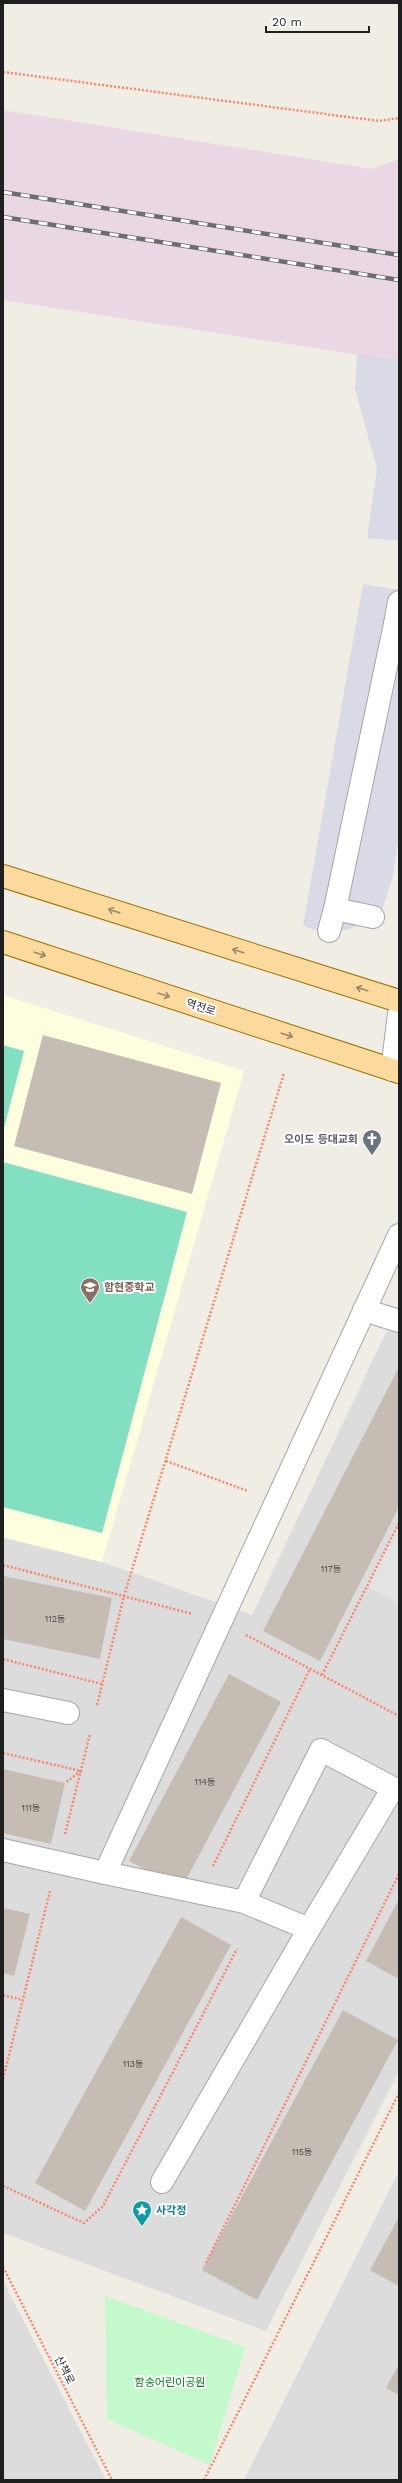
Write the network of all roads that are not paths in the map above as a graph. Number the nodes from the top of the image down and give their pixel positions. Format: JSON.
{"nodes":[{"id":1,"x":399,"y":602,"type":"edge"},
{"id":2,"x":397,"y":623,"type":"edge"},
{"id":3,"x":3,"y":876,"type":"edge"},
{"id":4,"x":335,"y":909,"type":"junction"},
{"id":5,"x":372,"y":917,"type":"dead end"},
{"id":6,"x":329,"y":931,"type":"dead end"},
{"id":7,"x":3,"y":942,"type":"edge"},
{"id":8,"x":399,"y":1001,"type":"edge"},
{"id":9,"x":399,"y":1014,"type":"edge"},
{"id":10,"x":396,"y":1071,"type":"edge"},
{"id":11,"x":399,"y":1235,"type":"edge"},
{"id":12,"x":364,"y":1310,"type":"junction"},
{"id":13,"x":399,"y":1321,"type":"edge"},
{"id":14,"x":3,"y":1700,"type":"edge"},
{"id":15,"x":68,"y":1713,"type":"dead end"},
{"id":16,"x":3,"y":1850,"type":"edge"},
{"id":17,"x":105,"y":1874,"type":"junction"},
{"id":18,"x":244,"y":1902,"type":"junction"},
{"id":19,"x":309,"y":1930,"type":"junction"},
{"id":20,"x":162,"y":2182,"type":"dead end"}],
"edges":[{"from":1,"to":2,"type":"street"},
{"from":2,"to":4,"type":"street"},
{"from":8,"to":3,"type":"main road","one_way":true},
{"from":4,"to":5,"type":"street"},
{"from":4,"to":6,"type":"street"},
{"from":7,"to":10,"type":"main road","name":"역전로","one_way":true},
{"from":9,"to":10,"type":"street"},
{"from":11,"to":12,"type":"street"},
{"from":12,"to":13,"type":"street"},
{"from":12,"to":17,"type":"street"},
{"from":14,"to":15,"type":"street"},
{"from":16,"to":17,"type":"street"},
{"from":17,"to":18,"type":"street"},
{"from":18,"to":19,"type":"street"},
{"from":18,"to":19,"type":"street"},
{"from":19,"to":20,"type":"street"}]}
